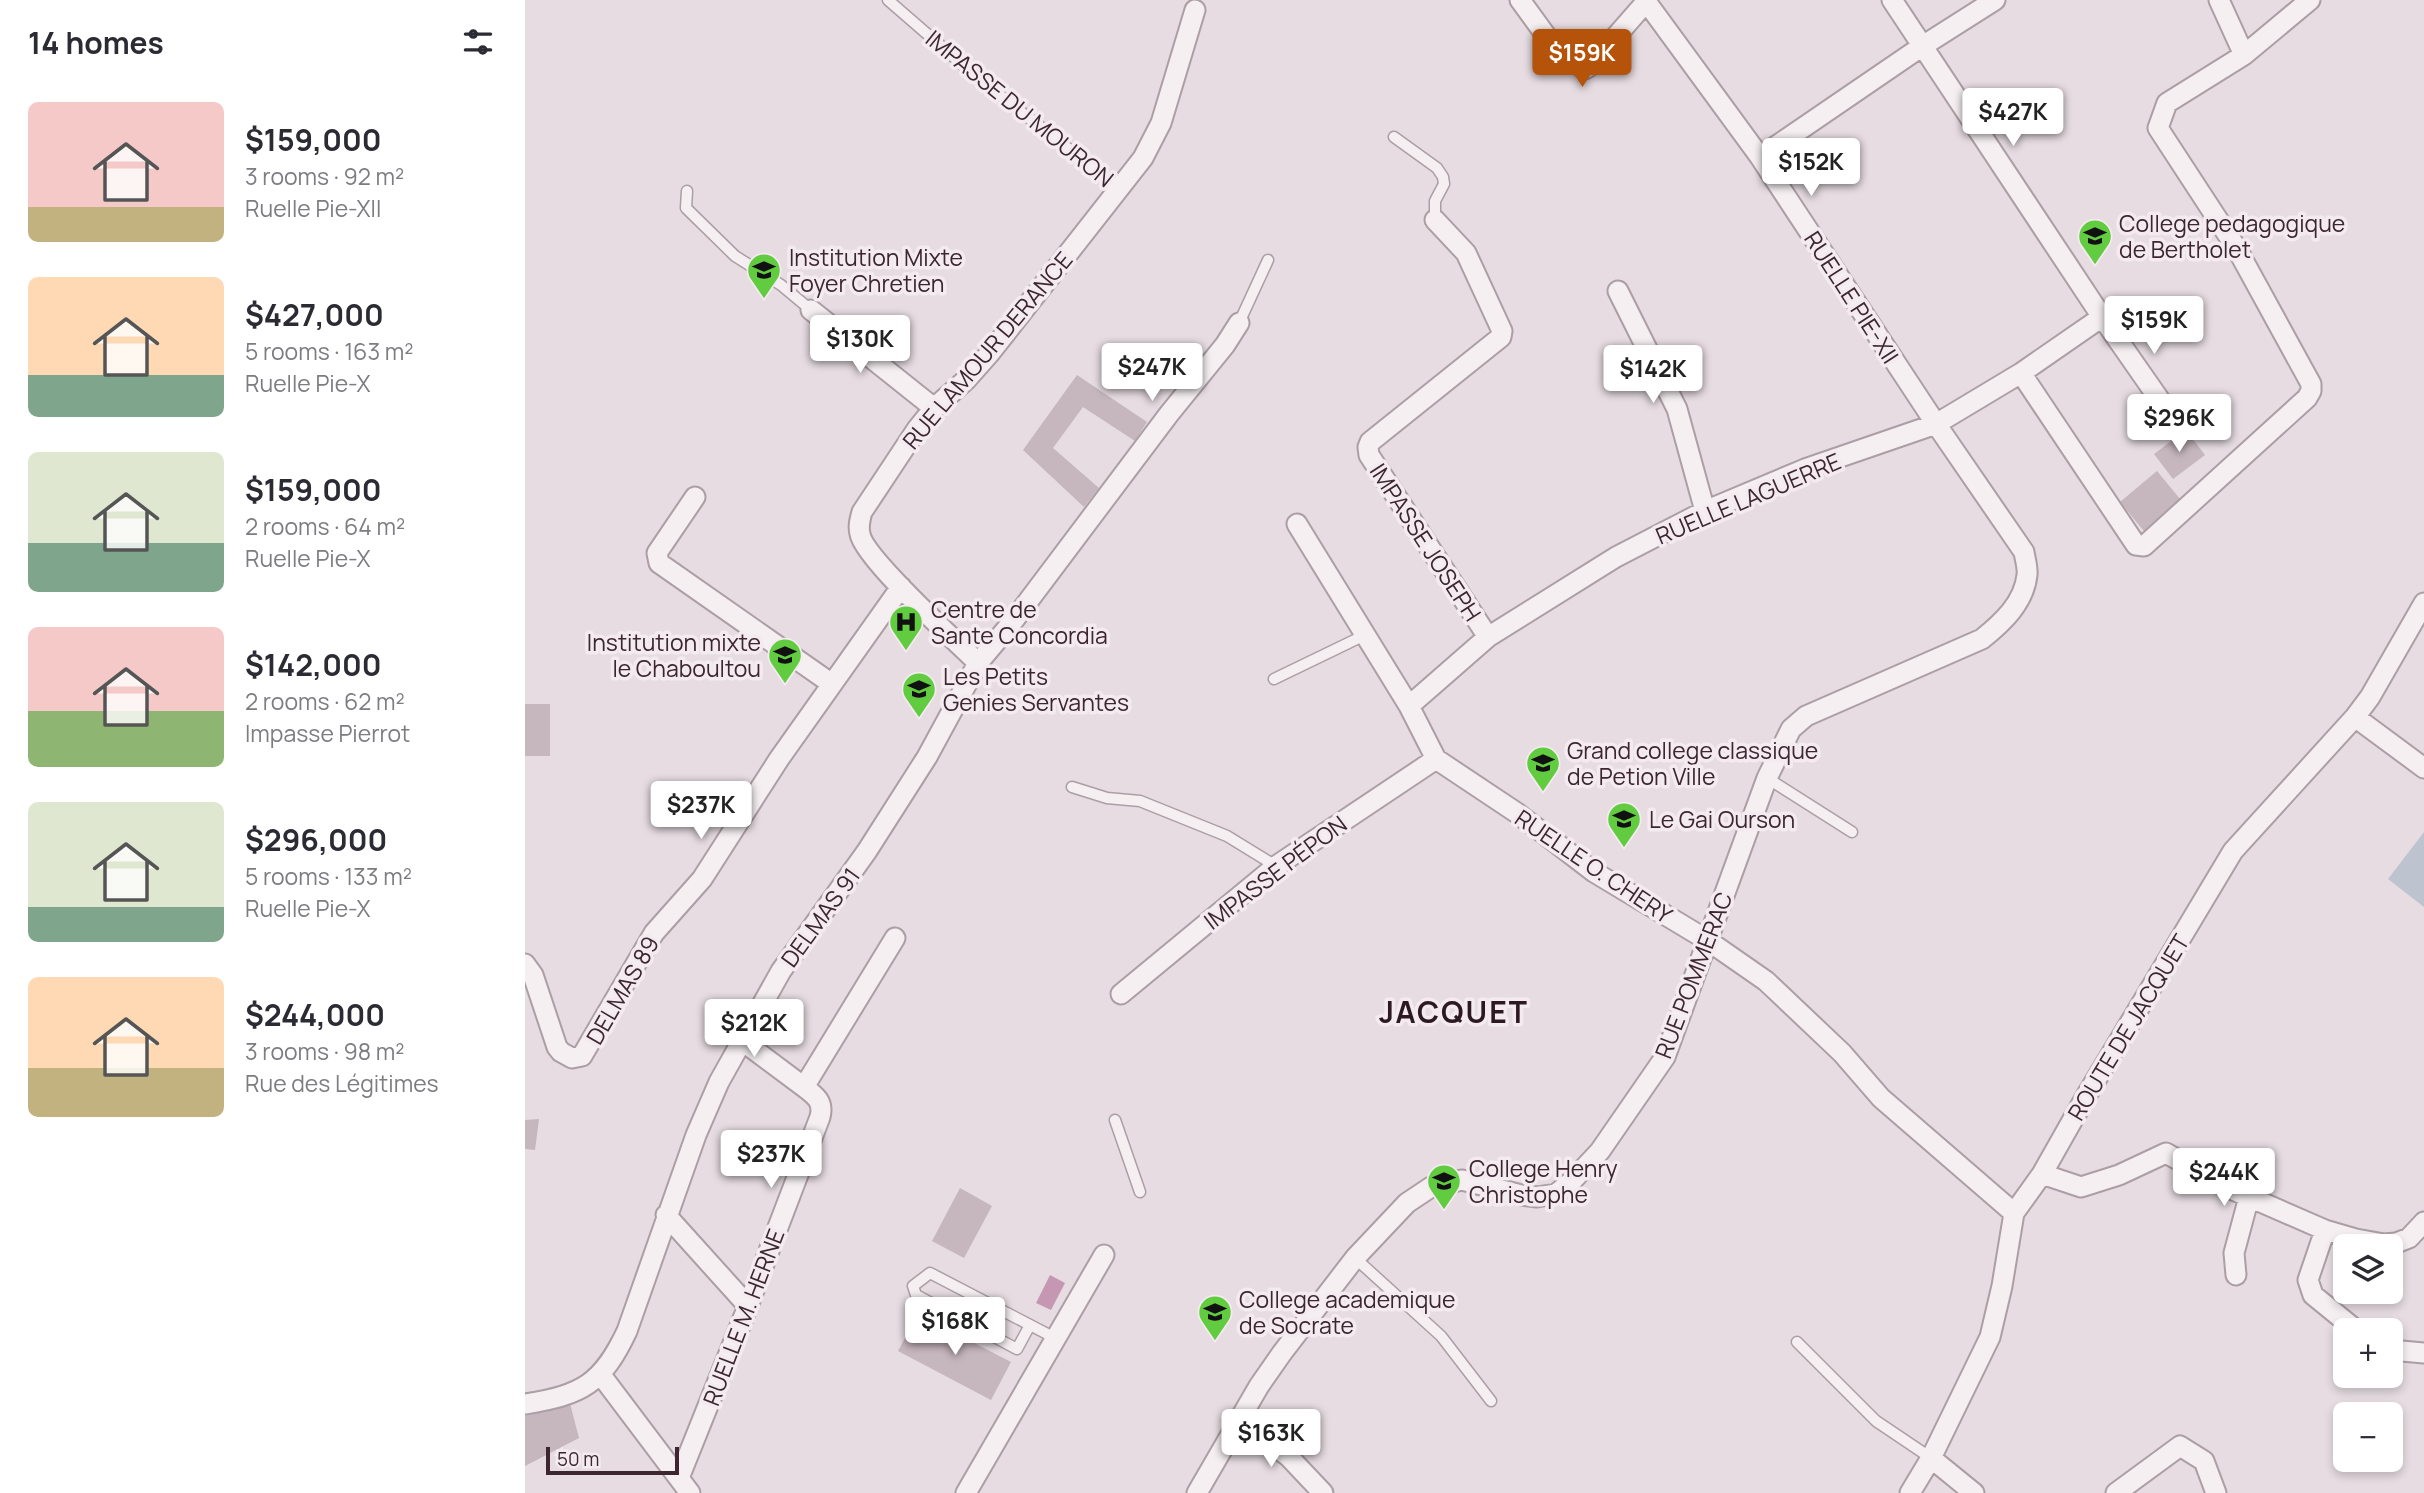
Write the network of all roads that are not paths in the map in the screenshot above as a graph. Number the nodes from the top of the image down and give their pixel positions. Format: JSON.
{"nodes":[{"id":1,"x":887,"y":0,"type":"edge"},
{"id":2,"x":1520,"y":0,"type":"edge"},
{"id":3,"x":1892,"y":0,"type":"edge"},
{"id":4,"x":1995,"y":0,"type":"edge"},
{"id":5,"x":2218,"y":0,"type":"edge"},
{"id":6,"x":2310,"y":0,"type":"edge"},
{"id":7,"x":1645,"y":1,"type":"edge"},
{"id":8,"x":1195,"y":10,"type":"dead end"},
{"id":9,"x":1921,"y":47,"type":"junction"},
{"id":10,"x":2243,"y":55,"type":"junction"},
{"id":11,"x":1394,"y":137,"type":"dead end"},
{"id":12,"x":1760,"y":158,"type":"junction"},
{"id":13,"x":1120,"y":189,"type":"junction"},
{"id":14,"x":687,"y":191,"type":"dead end"},
{"id":15,"x":1435,"y":220,"type":"joint"},
{"id":16,"x":1268,"y":260,"type":"dead end"},
{"id":17,"x":1618,"y":291,"type":"dead end"},
{"id":18,"x":811,"y":310,"type":"joint"},
{"id":19,"x":2102,"y":317,"type":"junction"},
{"id":20,"x":1239,"y":323,"type":"joint"},
{"id":21,"x":2021,"y":373,"type":"junction"},
{"id":22,"x":934,"y":408,"type":"junction"},
{"id":23,"x":2173,"y":419,"type":"dead end"},
{"id":24,"x":1936,"y":424,"type":"junction"},
{"id":25,"x":695,"y":497,"type":"dead end"},
{"id":26,"x":1705,"y":512,"type":"junction"},
{"id":27,"x":1297,"y":524,"type":"dead end"},
{"id":28,"x":901,"y":587,"type":"junction"},
{"id":29,"x":2424,"y":603,"type":"edge"},
{"id":30,"x":1365,"y":635,"type":"junction"},
{"id":31,"x":1488,"y":637,"type":"junction"},
{"id":32,"x":978,"y":663,"type":"junction"},
{"id":33,"x":1274,"y":679,"type":"dead end"},
{"id":34,"x":832,"y":684,"type":"junction"},
{"id":35,"x":1409,"y":706,"type":"junction"},
{"id":36,"x":2355,"y":717,"type":"junction"},
{"id":37,"x":1436,"y":759,"type":"junction"},
{"id":38,"x":2424,"y":768,"type":"edge"},
{"id":39,"x":1767,"y":778,"type":"junction"},
{"id":40,"x":1072,"y":787,"type":"dead end"},
{"id":41,"x":1853,"y":832,"type":"dead end"},
{"id":42,"x":1276,"y":866,"type":"junction"},
{"id":43,"x":895,"y":938,"type":"dead end"},
{"id":44,"x":1707,"y":940,"type":"junction"},
{"id":45,"x":525,"y":964,"type":"edge"},
{"id":46,"x":1121,"y":993,"type":"dead end"},
{"id":47,"x":741,"y":1040,"type":"junction"},
{"id":48,"x":804,"y":1087,"type":"junction"},
{"id":49,"x":1115,"y":1121,"type":"dead end"},
{"id":50,"x":2042,"y":1174,"type":"junction"},
{"id":51,"x":1140,"y":1192,"type":"dead end"},
{"id":52,"x":2249,"y":1197,"type":"junction"},
{"id":53,"x":2014,"y":1213,"type":"junction"},
{"id":54,"x":666,"y":1216,"type":"junction"},
{"id":55,"x":2424,"y":1222,"type":"edge"},
{"id":56,"x":2325,"y":1230,"type":"junction"},
{"id":57,"x":1104,"y":1255,"type":"dead end"},
{"id":58,"x":1355,"y":1258,"type":"junction"},
{"id":59,"x":2235,"y":1275,"type":"dead end"},
{"id":60,"x":748,"y":1307,"type":"junction"},
{"id":61,"x":2341,"y":1318,"type":"edge"},
{"id":62,"x":1030,"y":1325,"type":"junction"},
{"id":63,"x":1055,"y":1338,"type":"junction"},
{"id":64,"x":1797,"y":1342,"type":"dead end"},
{"id":65,"x":2403,"y":1351,"type":"edge"},
{"id":66,"x":2424,"y":1353,"type":"edge"},
{"id":67,"x":601,"y":1375,"type":"junction"},
{"id":68,"x":1491,"y":1401,"type":"dead end"},
{"id":69,"x":525,"y":1404,"type":"edge"},
{"id":70,"x":1240,"y":1420,"type":"junction"},
{"id":71,"x":1931,"y":1458,"type":"junction"},
{"id":72,"x":684,"y":1486,"type":"edge"},
{"id":73,"x":966,"y":1493,"type":"edge"},
{"id":74,"x":1197,"y":1493,"type":"edge"},
{"id":75,"x":1323,"y":1493,"type":"edge"},
{"id":76,"x":1910,"y":1493,"type":"edge"},
{"id":77,"x":1974,"y":1493,"type":"edge"},
{"id":78,"x":2116,"y":1493,"type":"edge"},
{"id":79,"x":2215,"y":1493,"type":"edge"}],
"edges":[{"from":1,"to":13,"type":"lane","name":"IMPASSE DU MOURON"},
{"from":2,"to":7,"type":"street"},
{"from":3,"to":9,"type":"street"},
{"from":4,"to":9,"type":"street"},
{"from":5,"to":10,"type":"street"},
{"from":6,"to":10,"type":"street"},
{"from":7,"to":12,"type":"street","name":"RUELLE PIE-XII"},
{"from":8,"to":13,"type":"street","name":"RUE LAMOUR DERANCE"},
{"from":9,"to":12,"type":"street"},
{"from":9,"to":19,"type":"street"},
{"from":10,"to":21,"type":"street"},
{"from":11,"to":15,"type":"lane","name":"IMPASSE JOSEPH"},
{"from":12,"to":24,"type":"street","name":"RUELLE PIE-XII"},
{"from":13,"to":22,"type":"street","name":"RUE LAMOUR DERANCE"},
{"from":14,"to":18,"type":"lane"},
{"from":15,"to":31,"type":"street","name":"IMPASSE JOSEPH"},
{"from":16,"to":20,"type":"lane"},
{"from":17,"to":26,"type":"street"},
{"from":18,"to":22,"type":"street"},
{"from":19,"to":21,"type":"street","name":"RUELLE LAGUERRE"},
{"from":19,"to":23,"type":"street"},
{"from":20,"to":32,"type":"street","name":"DELMAS 91"},
{"from":21,"to":24,"type":"street","name":"RUELLE LAGUERRE"},
{"from":22,"to":28,"type":"street","name":"RUE LAMOUR DERANCE"},
{"from":24,"to":26,"type":"street","name":"RUELLE LAGUERRE"},
{"from":24,"to":39,"type":"street","name":"RUE POMMERAC"},
{"from":25,"to":34,"type":"street"},
{"from":26,"to":31,"type":"street","name":"RUELLE LAGUERRE"},
{"from":27,"to":30,"type":"street","name":"RUELLE O. CHERY"},
{"from":28,"to":32,"type":"street","name":"RUE LAMOUR DERANCE"},
{"from":28,"to":34,"type":"street","name":"DELMAS 89"},
{"from":29,"to":36,"type":"street","name":"ROUTE DE JACQUET"},
{"from":30,"to":33,"type":"lane"},
{"from":30,"to":35,"type":"street","name":"RUELLE O. CHERY"},
{"from":31,"to":35,"type":"street","name":"RUELLE LAGUERRE"},
{"from":32,"to":47,"type":"street","name":"DELMAS 91"},
{"from":34,"to":45,"type":"street","name":"DELMAS 89"},
{"from":35,"to":37,"type":"street","name":"RUELLE O. CHERY"},
{"from":36,"to":38,"type":"street"},
{"from":36,"to":50,"type":"street","name":"ROUTE DE JACQUET"},
{"from":37,"to":42,"type":"street","name":"IMPASSE PÉPON"},
{"from":37,"to":44,"type":"street","name":"RUELLE O. CHERY"},
{"from":39,"to":41,"type":"lane"},
{"from":39,"to":44,"type":"street","name":"RUE POMMERAC"},
{"from":40,"to":42,"type":"lane"},
{"from":42,"to":46,"type":"street","name":"IMPASSE PÉPON"},
{"from":43,"to":48,"type":"street"},
{"from":44,"to":53,"type":"street","name":"RUELLE O. CHERY"},
{"from":44,"to":58,"type":"street","name":"RUE POMMERAC"},
{"from":47,"to":48,"type":"street"},
{"from":47,"to":54,"type":"street","name":"DELMAS 91"},
{"from":48,"to":60,"type":"street","name":"RUELLE M. HERNE"},
{"from":49,"to":51,"type":"lane"},
{"from":50,"to":52,"type":"street"},
{"from":50,"to":53,"type":"street","name":"ROUTE DE JACQUET"},
{"from":52,"to":56,"type":"street"},
{"from":52,"to":59,"type":"street"},
{"from":53,"to":71,"type":"street","name":"ROUTE DE JACQUET"},
{"from":54,"to":60,"type":"street"},
{"from":54,"to":67,"type":"street","name":"DELMAS 91"},
{"from":55,"to":56,"type":"street"},
{"from":56,"to":61,"type":"street"},
{"from":57,"to":63,"type":"street"},
{"from":58,"to":68,"type":"lane"},
{"from":58,"to":70,"type":"street","name":"RUE POMMERAC"},
{"from":60,"to":72,"type":"street","name":"RUELLE M. HERNE"},
{"from":62,"to":62,"type":"lane"},
{"from":62,"to":63,"type":"lane"},
{"from":63,"to":73,"type":"street"},
{"from":64,"to":71,"type":"lane"},
{"from":65,"to":66,"type":"street"},
{"from":67,"to":69,"type":"street","name":"DELMAS 91"},
{"from":67,"to":72,"type":"street"},
{"from":70,"to":74,"type":"street","name":"RUE POMMERAC"},
{"from":70,"to":75,"type":"street"},
{"from":71,"to":76,"type":"street","name":"ROUTE DE JACQUET"},
{"from":71,"to":77,"type":"street"},
{"from":78,"to":79,"type":"street"}]}
